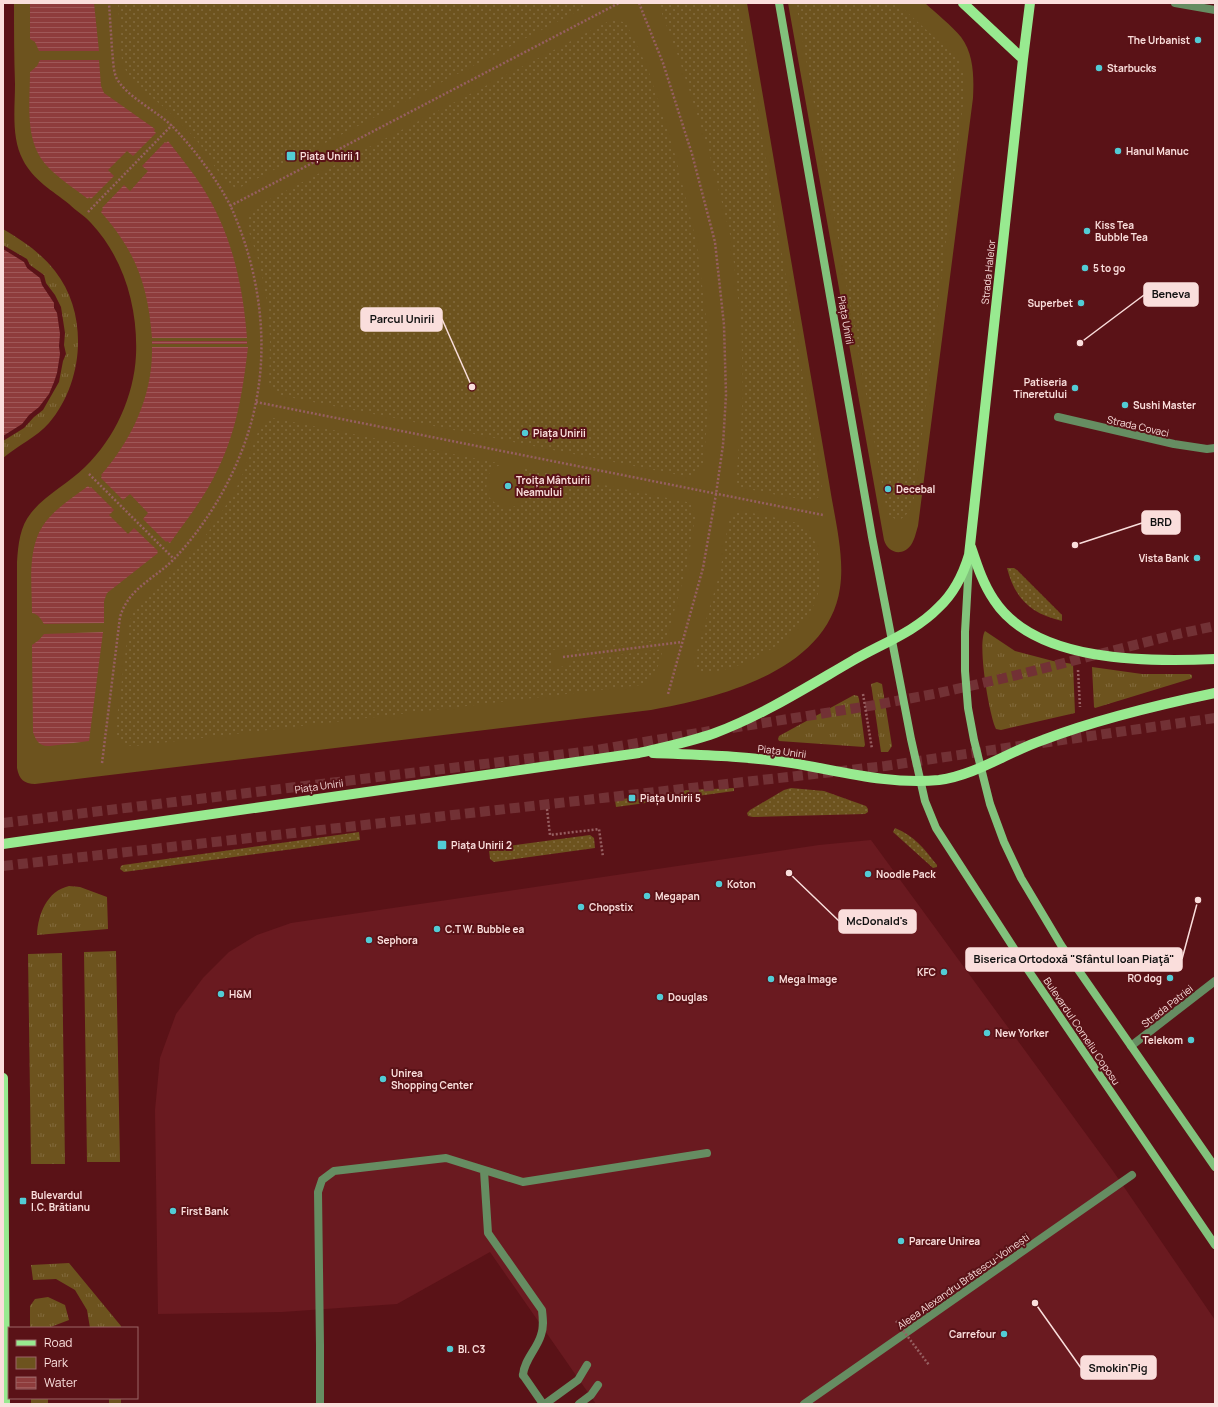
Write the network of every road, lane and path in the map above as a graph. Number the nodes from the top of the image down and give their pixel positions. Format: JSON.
{"nodes":[{"id":1,"x":109,"y":3,"type":"edge"},
{"id":2,"x":619,"y":3,"type":"edge"},
{"id":3,"x":639,"y":3,"type":"edge"},
{"id":4,"x":779,"y":3,"type":"edge"},
{"id":5,"x":963,"y":3,"type":"edge"},
{"id":6,"x":1030,"y":3,"type":"edge"},
{"id":7,"x":1175,"y":3,"type":"edge"},
{"id":8,"x":1215,"y":10,"type":"edge"},
{"id":9,"x":1023,"y":59,"type":"junction"},
{"id":10,"x":172,"y":126,"type":"junction"},
{"id":11,"x":230,"y":206,"type":"junction"},
{"id":12,"x":88,"y":212,"type":"dead end"},
{"id":13,"x":256,"y":402,"type":"junction"},
{"id":14,"x":1058,"y":417,"type":"dead end"},
{"id":15,"x":1215,"y":448,"type":"edge"},
{"id":16,"x":88,"y":474,"type":"dead end"},
{"id":17,"x":716,"y":494,"type":"junction"},
{"id":18,"x":823,"y":515,"type":"dead end"},
{"id":19,"x":970,"y":543,"type":"junction"},
{"id":20,"x":969,"y":555,"type":"junction"},
{"id":21,"x":174,"y":558,"type":"junction"},
{"id":22,"x":892,"y":640,"type":"junction"},
{"id":23,"x":682,"y":642,"type":"junction"},
{"id":24,"x":563,"y":657,"type":"dead end"},
{"id":25,"x":1215,"y":659,"type":"edge"},
{"id":26,"x":1078,"y":668,"type":"dead end"},
{"id":27,"x":1215,"y":693,"type":"edge"},
{"id":28,"x":668,"y":694,"type":"dead end"},
{"id":29,"x":863,"y":694,"type":"dead end"},
{"id":30,"x":1080,"y":710,"type":"dead end"},
{"id":31,"x":872,"y":749,"type":"dead end"},
{"id":32,"x":639,"y":752,"type":"junction"},
{"id":33,"x":102,"y":763,"type":"dead end"},
{"id":34,"x":981,"y":768,"type":"junction"},
{"id":35,"x":920,"y":781,"type":"junction"},
{"id":36,"x":547,"y":809,"type":"dead end"},
{"id":37,"x":3,"y":844,"type":"edge"},
{"id":38,"x":603,"y":857,"type":"dead end"},
{"id":39,"x":1215,"y":981,"type":"edge"},
{"id":40,"x":1131,"y":1046,"type":"junction"},
{"id":41,"x":3,"y":1078,"type":"edge"},
{"id":42,"x":707,"y":1153,"type":"dead end"},
{"id":43,"x":1215,"y":1167,"type":"edge"},
{"id":44,"x":484,"y":1170,"type":"junction"},
{"id":45,"x":1132,"y":1175,"type":"dead end"},
{"id":46,"x":1215,"y":1245,"type":"edge"},
{"id":47,"x":896,"y":1321,"type":"dead end"},
{"id":48,"x":586,"y":1365,"type":"dead end"},
{"id":49,"x":929,"y":1365,"type":"dead end"},
{"id":50,"x":598,"y":1385,"type":"dead end"},
{"id":51,"x":5,"y":1404,"type":"edge"},
{"id":52,"x":320,"y":1404,"type":"edge"},
{"id":53,"x":544,"y":1404,"type":"edge"},
{"id":54,"x":579,"y":1404,"type":"edge"},
{"id":55,"x":804,"y":1404,"type":"edge"}],
"edges":[{"from":1,"to":10,"type":"path"},
{"from":2,"to":11,"type":"path"},
{"from":3,"to":17,"type":"path"},
{"from":4,"to":22,"type":"main road","name":"Piața Unirii"},
{"from":5,"to":9,"type":"main road"},
{"from":6,"to":9,"type":"main road","name":"Strada Halelor"},
{"from":7,"to":8,"type":"street"},
{"from":9,"to":19,"type":"main road","name":"Strada Halelor"},
{"from":10,"to":11,"type":"path"},
{"from":10,"to":12,"type":"path"},
{"from":11,"to":13,"type":"path"},
{"from":13,"to":17,"type":"path"},
{"from":13,"to":21,"type":"path"},
{"from":14,"to":15,"type":"street","name":"Strada Covaci"},
{"from":16,"to":21,"type":"path"},
{"from":17,"to":18,"type":"path"},
{"from":17,"to":23,"type":"path"},
{"from":19,"to":20,"type":"main road","name":"Piața Unirii"},
{"from":19,"to":25,"type":"main road"},
{"from":20,"to":22,"type":"main road","name":"Piața Unirii"},
{"from":20,"to":34,"type":"main road","name":"Piața Unirii"},
{"from":21,"to":33,"type":"path"},
{"from":22,"to":32,"type":"main road","name":"Piața Unirii"},
{"from":22,"to":35,"type":"main road","name":"Piața Unirii"},
{"from":23,"to":24,"type":"path"},
{"from":23,"to":28,"type":"path"},
{"from":26,"to":30,"type":"path"},
{"from":27,"to":34,"type":"main road"},
{"from":29,"to":31,"type":"path"},
{"from":32,"to":35,"type":"main road","name":"Piața Unirii"},
{"from":32,"to":37,"type":"main road","name":"Piața Unirii"},
{"from":34,"to":35,"type":"main road","name":"Piața Unirii"},
{"from":34,"to":40,"type":"main road"},
{"from":35,"to":46,"type":"main road","name":"Bulevardul Corneliu Coposu"},
{"from":36,"to":38,"type":"path"},
{"from":39,"to":40,"type":"street","name":"Strada Patriei"},
{"from":40,"to":43,"type":"main road"},
{"from":41,"to":51,"type":"main road"},
{"from":42,"to":44,"type":"street"},
{"from":44,"to":52,"type":"street"},
{"from":44,"to":53,"type":"street"},
{"from":45,"to":55,"type":"street","name":"Aleea Alexandru Brătescu-Voinești"},
{"from":47,"to":49,"type":"path","bridge":true},
{"from":48,"to":53,"type":"street"},
{"from":50,"to":54,"type":"street"}]}
